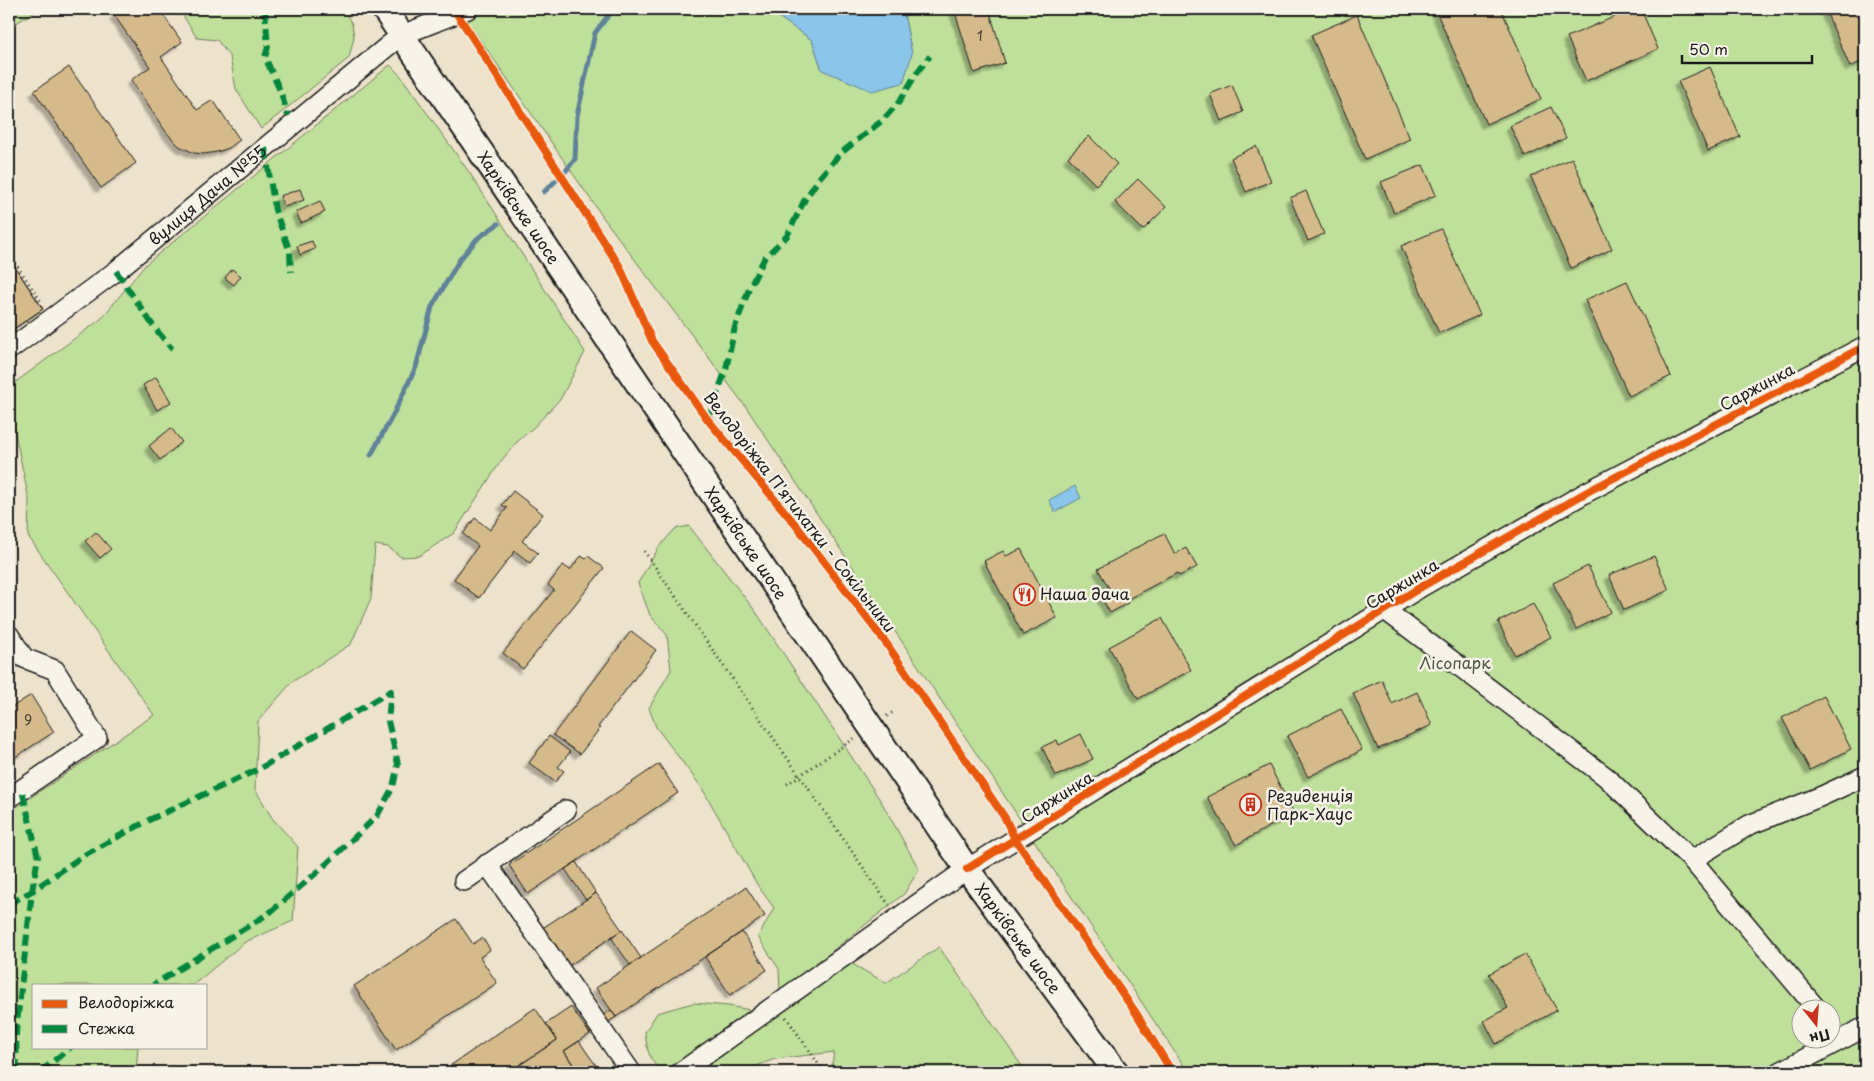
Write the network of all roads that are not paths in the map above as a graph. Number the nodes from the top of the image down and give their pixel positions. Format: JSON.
{"nodes":[{"id":1,"x":384,"y":9,"type":"edge"},
{"id":2,"x":468,"y":9,"type":"edge"},
{"id":3,"x":402,"y":35,"type":"junction"},
{"id":4,"x":1865,"y":346,"type":"edge"},
{"id":5,"x":9,"y":350,"type":"edge"},
{"id":6,"x":1385,"y":610,"type":"junction"},
{"id":7,"x":9,"y":635,"type":"edge"},
{"id":8,"x":1865,"y":776,"type":"edge"},
{"id":9,"x":9,"y":798,"type":"edge"},
{"id":10,"x":566,"y":810,"type":"dead end"},
{"id":11,"x":1692,"y":860,"type":"junction"},
{"id":12,"x":487,"y":864,"type":"junction"},
{"id":13,"x":967,"y":869,"type":"junction"},
{"id":14,"x":464,"y":881,"type":"dead end"},
{"id":15,"x":1808,"y":998,"type":"edge"},
{"id":16,"x":1865,"y":1027,"type":"edge"},
{"id":17,"x":1842,"y":1032,"type":"edge"},
{"id":18,"x":1814,"y":1048,"type":"edge"},
{"id":19,"x":632,"y":1072,"type":"edge"},
{"id":20,"x":681,"y":1072,"type":"edge"},
{"id":21,"x":1116,"y":1072,"type":"edge"},
{"id":22,"x":1780,"y":1072,"type":"edge"}],
"edges":[{"from":1,"to":3,"type":"main road","name":"Харківське шосе"},
{"from":2,"to":3,"type":"street","name":"вулиця Дача №55"},
{"from":3,"to":5,"type":"street","name":"вулиця Дача №55"},
{"from":3,"to":13,"type":"main road","name":"Харківське шосе"},
{"from":4,"to":6,"type":"street","name":"Саржинка"},
{"from":6,"to":11,"type":"street"},
{"from":6,"to":13,"type":"street","name":"Саржинка"},
{"from":7,"to":9,"type":"street"},
{"from":8,"to":11,"type":"street"},
{"from":10,"to":12,"type":"street"},
{"from":11,"to":15,"type":"street"},
{"from":12,"to":14,"type":"street"},
{"from":12,"to":19,"type":"street"},
{"from":13,"to":20,"type":"street","name":"Саржинка"},
{"from":13,"to":21,"type":"main road","name":"Харківське шосе"},
{"from":16,"to":17,"type":"street"},
{"from":18,"to":22,"type":"street"}]}
